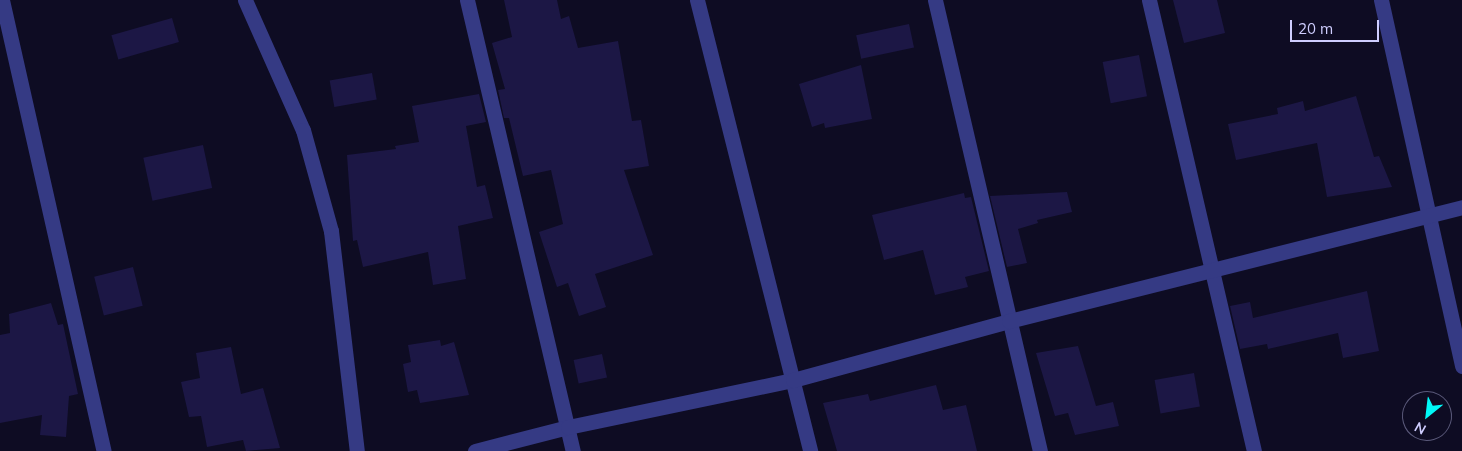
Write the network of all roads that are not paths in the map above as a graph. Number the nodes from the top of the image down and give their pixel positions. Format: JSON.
{"nodes":[{"id":1,"x":2,"y":0,"type":"edge"},
{"id":2,"x":245,"y":0,"type":"edge"},
{"id":3,"x":467,"y":0,"type":"edge"},
{"id":4,"x":697,"y":0,"type":"edge"},
{"id":5,"x":935,"y":0,"type":"edge"},
{"id":6,"x":1149,"y":0,"type":"edge"},
{"id":7,"x":1381,"y":0,"type":"edge"},
{"id":8,"x":1462,"y":207,"type":"edge"},
{"id":9,"x":1429,"y":216,"type":"junction"},
{"id":10,"x":1213,"y":272,"type":"junction"},
{"id":11,"x":1009,"y":321,"type":"junction"},
{"id":12,"x":1462,"y":366,"type":"edge"},
{"id":13,"x":793,"y":380,"type":"junction"},
{"id":14,"x":568,"y":427,"type":"junction"},
{"id":15,"x":104,"y":451,"type":"edge"},
{"id":16,"x":356,"y":451,"type":"edge"},
{"id":17,"x":475,"y":451,"type":"edge"},
{"id":18,"x":573,"y":451,"type":"edge"},
{"id":19,"x":810,"y":451,"type":"edge"},
{"id":20,"x":1040,"y":451,"type":"edge"},
{"id":21,"x":1254,"y":451,"type":"edge"}],
"edges":[{"from":1,"to":15,"type":"street"},
{"from":2,"to":16,"type":"street"},
{"from":3,"to":14,"type":"street"},
{"from":4,"to":13,"type":"street"},
{"from":5,"to":11,"type":"street"},
{"from":6,"to":10,"type":"street"},
{"from":7,"to":9,"type":"street"},
{"from":8,"to":9,"type":"street"},
{"from":9,"to":10,"type":"street"},
{"from":9,"to":12,"type":"street"},
{"from":10,"to":11,"type":"street"},
{"from":10,"to":21,"type":"street"},
{"from":11,"to":13,"type":"street"},
{"from":11,"to":20,"type":"street"},
{"from":13,"to":14,"type":"street"},
{"from":13,"to":19,"type":"street"},
{"from":14,"to":17,"type":"street"},
{"from":14,"to":18,"type":"street"}]}
